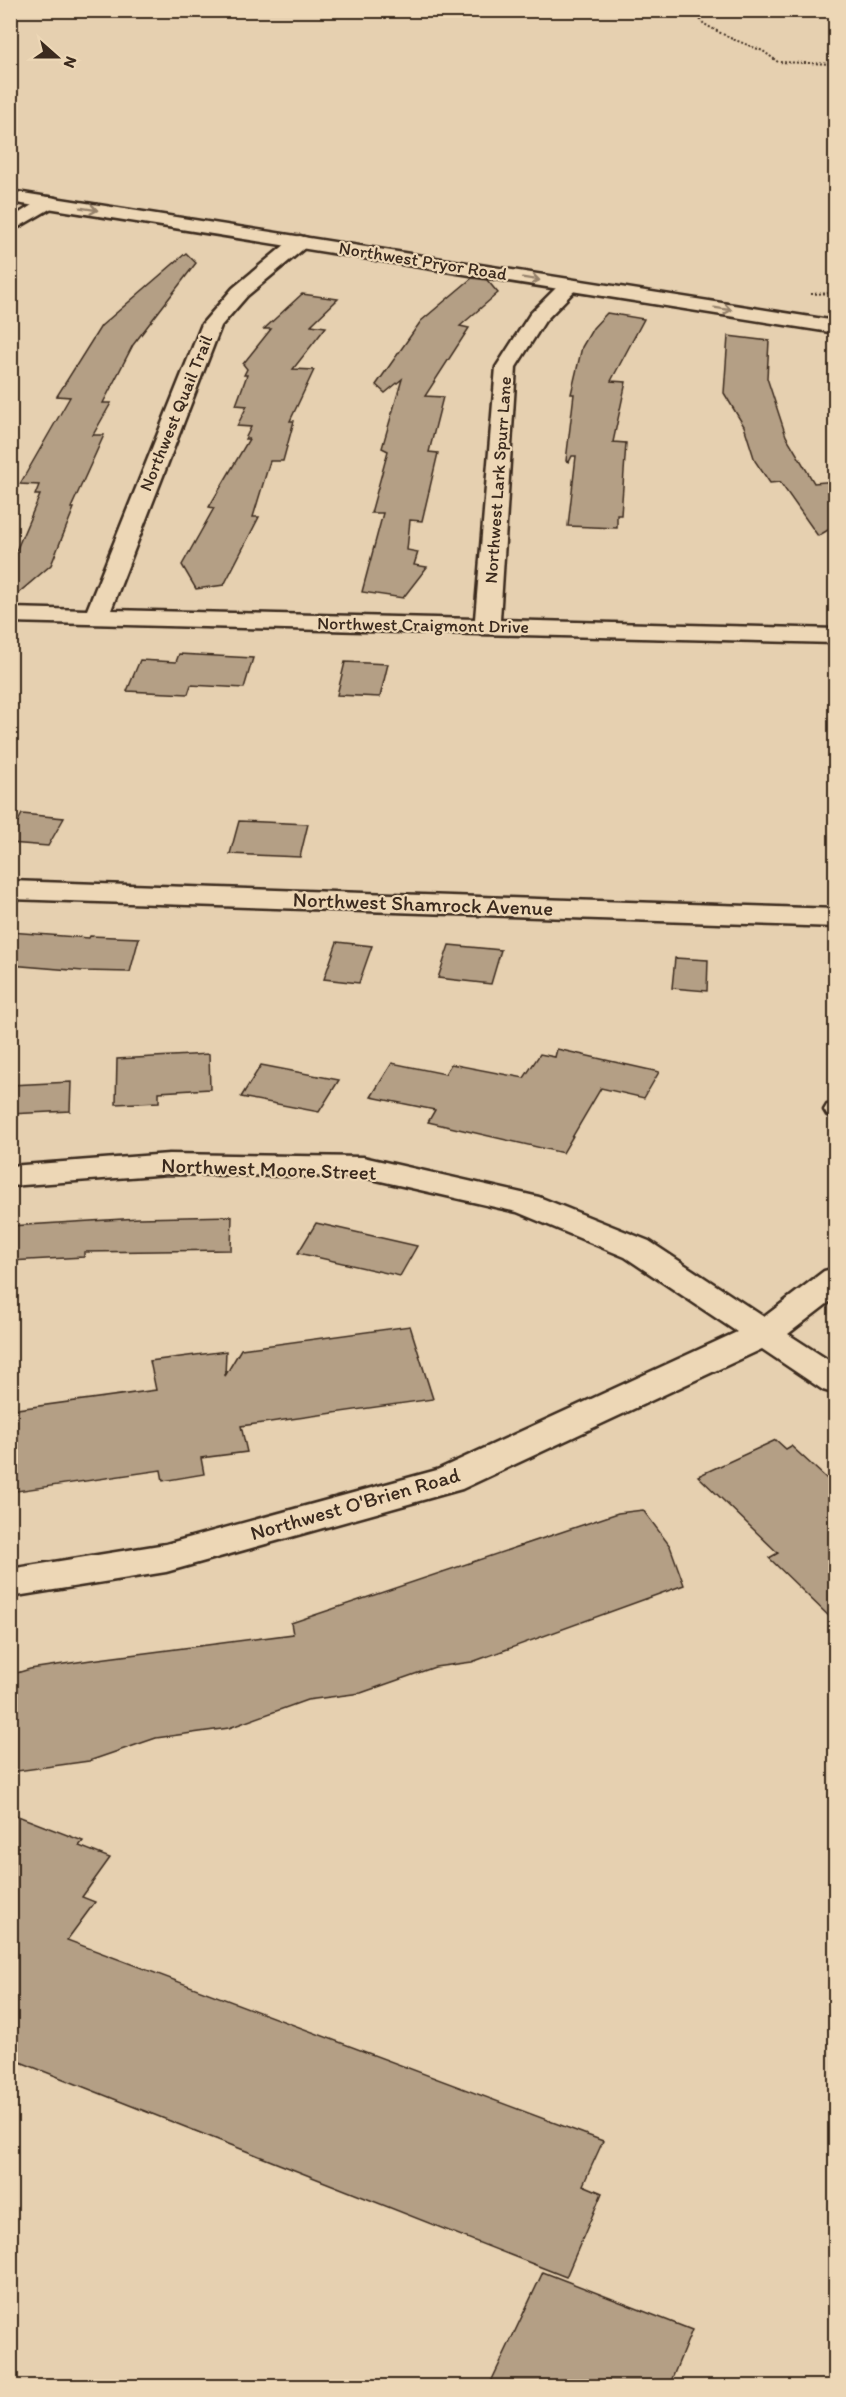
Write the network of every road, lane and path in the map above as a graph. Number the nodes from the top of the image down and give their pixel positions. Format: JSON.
{"nodes":[{"id":1,"x":692,"y":10,"type":"edge"},
{"id":2,"x":836,"y":64,"type":"edge"},
{"id":3,"x":10,"y":180,"type":"edge"},
{"id":4,"x":10,"y":196,"type":"edge"},
{"id":5,"x":50,"y":202,"type":"junction"},
{"id":6,"x":10,"y":227,"type":"edge"},
{"id":7,"x":300,"y":242,"type":"junction"},
{"id":8,"x":570,"y":285,"type":"junction"},
{"id":9,"x":836,"y":310,"type":"edge"},
{"id":10,"x":836,"y":327,"type":"edge"},
{"id":11,"x":10,"y":615,"type":"edge"},
{"id":12,"x":97,"y":616,"type":"junction"},
{"id":13,"x":487,"y":626,"type":"junction"},
{"id":14,"x":836,"y":636,"type":"edge"},
{"id":15,"x":10,"y":890,"type":"edge"},
{"id":16,"x":836,"y":918,"type":"edge"},
{"id":17,"x":10,"y":1176,"type":"edge"},
{"id":18,"x":836,"y":1279,"type":"edge"},
{"id":19,"x":766,"y":1333,"type":"junction"},
{"id":20,"x":836,"y":1382,"type":"edge"},
{"id":21,"x":10,"y":1583,"type":"edge"}],
"edges":[{"from":1,"to":2,"type":"path"},
{"from":3,"to":9,"type":"street","name":"Northwest Pryor Road"},
{"from":4,"to":5,"type":"street","name":"Northwest Pryor Road"},
{"from":5,"to":6,"type":"street"},
{"from":5,"to":7,"type":"street","name":"Northwest Pryor Road","one_way":true},
{"from":7,"to":8,"type":"street","name":"Northwest Pryor Road","one_way":true},
{"from":7,"to":12,"type":"street","name":"Northwest Quail Trail"},
{"from":8,"to":10,"type":"street","name":"Northwest Pryor Road","one_way":true},
{"from":8,"to":13,"type":"street","name":"Northwest Lark Spurr Lane"},
{"from":11,"to":12,"type":"street","name":"Northwest Craigmont Drive"},
{"from":12,"to":13,"type":"street","name":"Northwest Craigmont Drive"},
{"from":13,"to":14,"type":"street","name":"Northwest Craigmont Drive"},
{"from":15,"to":16,"type":"street","name":"Northwest Shamrock Avenue"},
{"from":17,"to":19,"type":"street","name":"Northwest Moore Street"},
{"from":18,"to":19,"type":"street","name":"Northwest O'Brien Road"},
{"from":19,"to":20,"type":"street","name":"Northwest Moore Street"},
{"from":19,"to":21,"type":"street","name":"Northwest O'Brien Road"}]}
